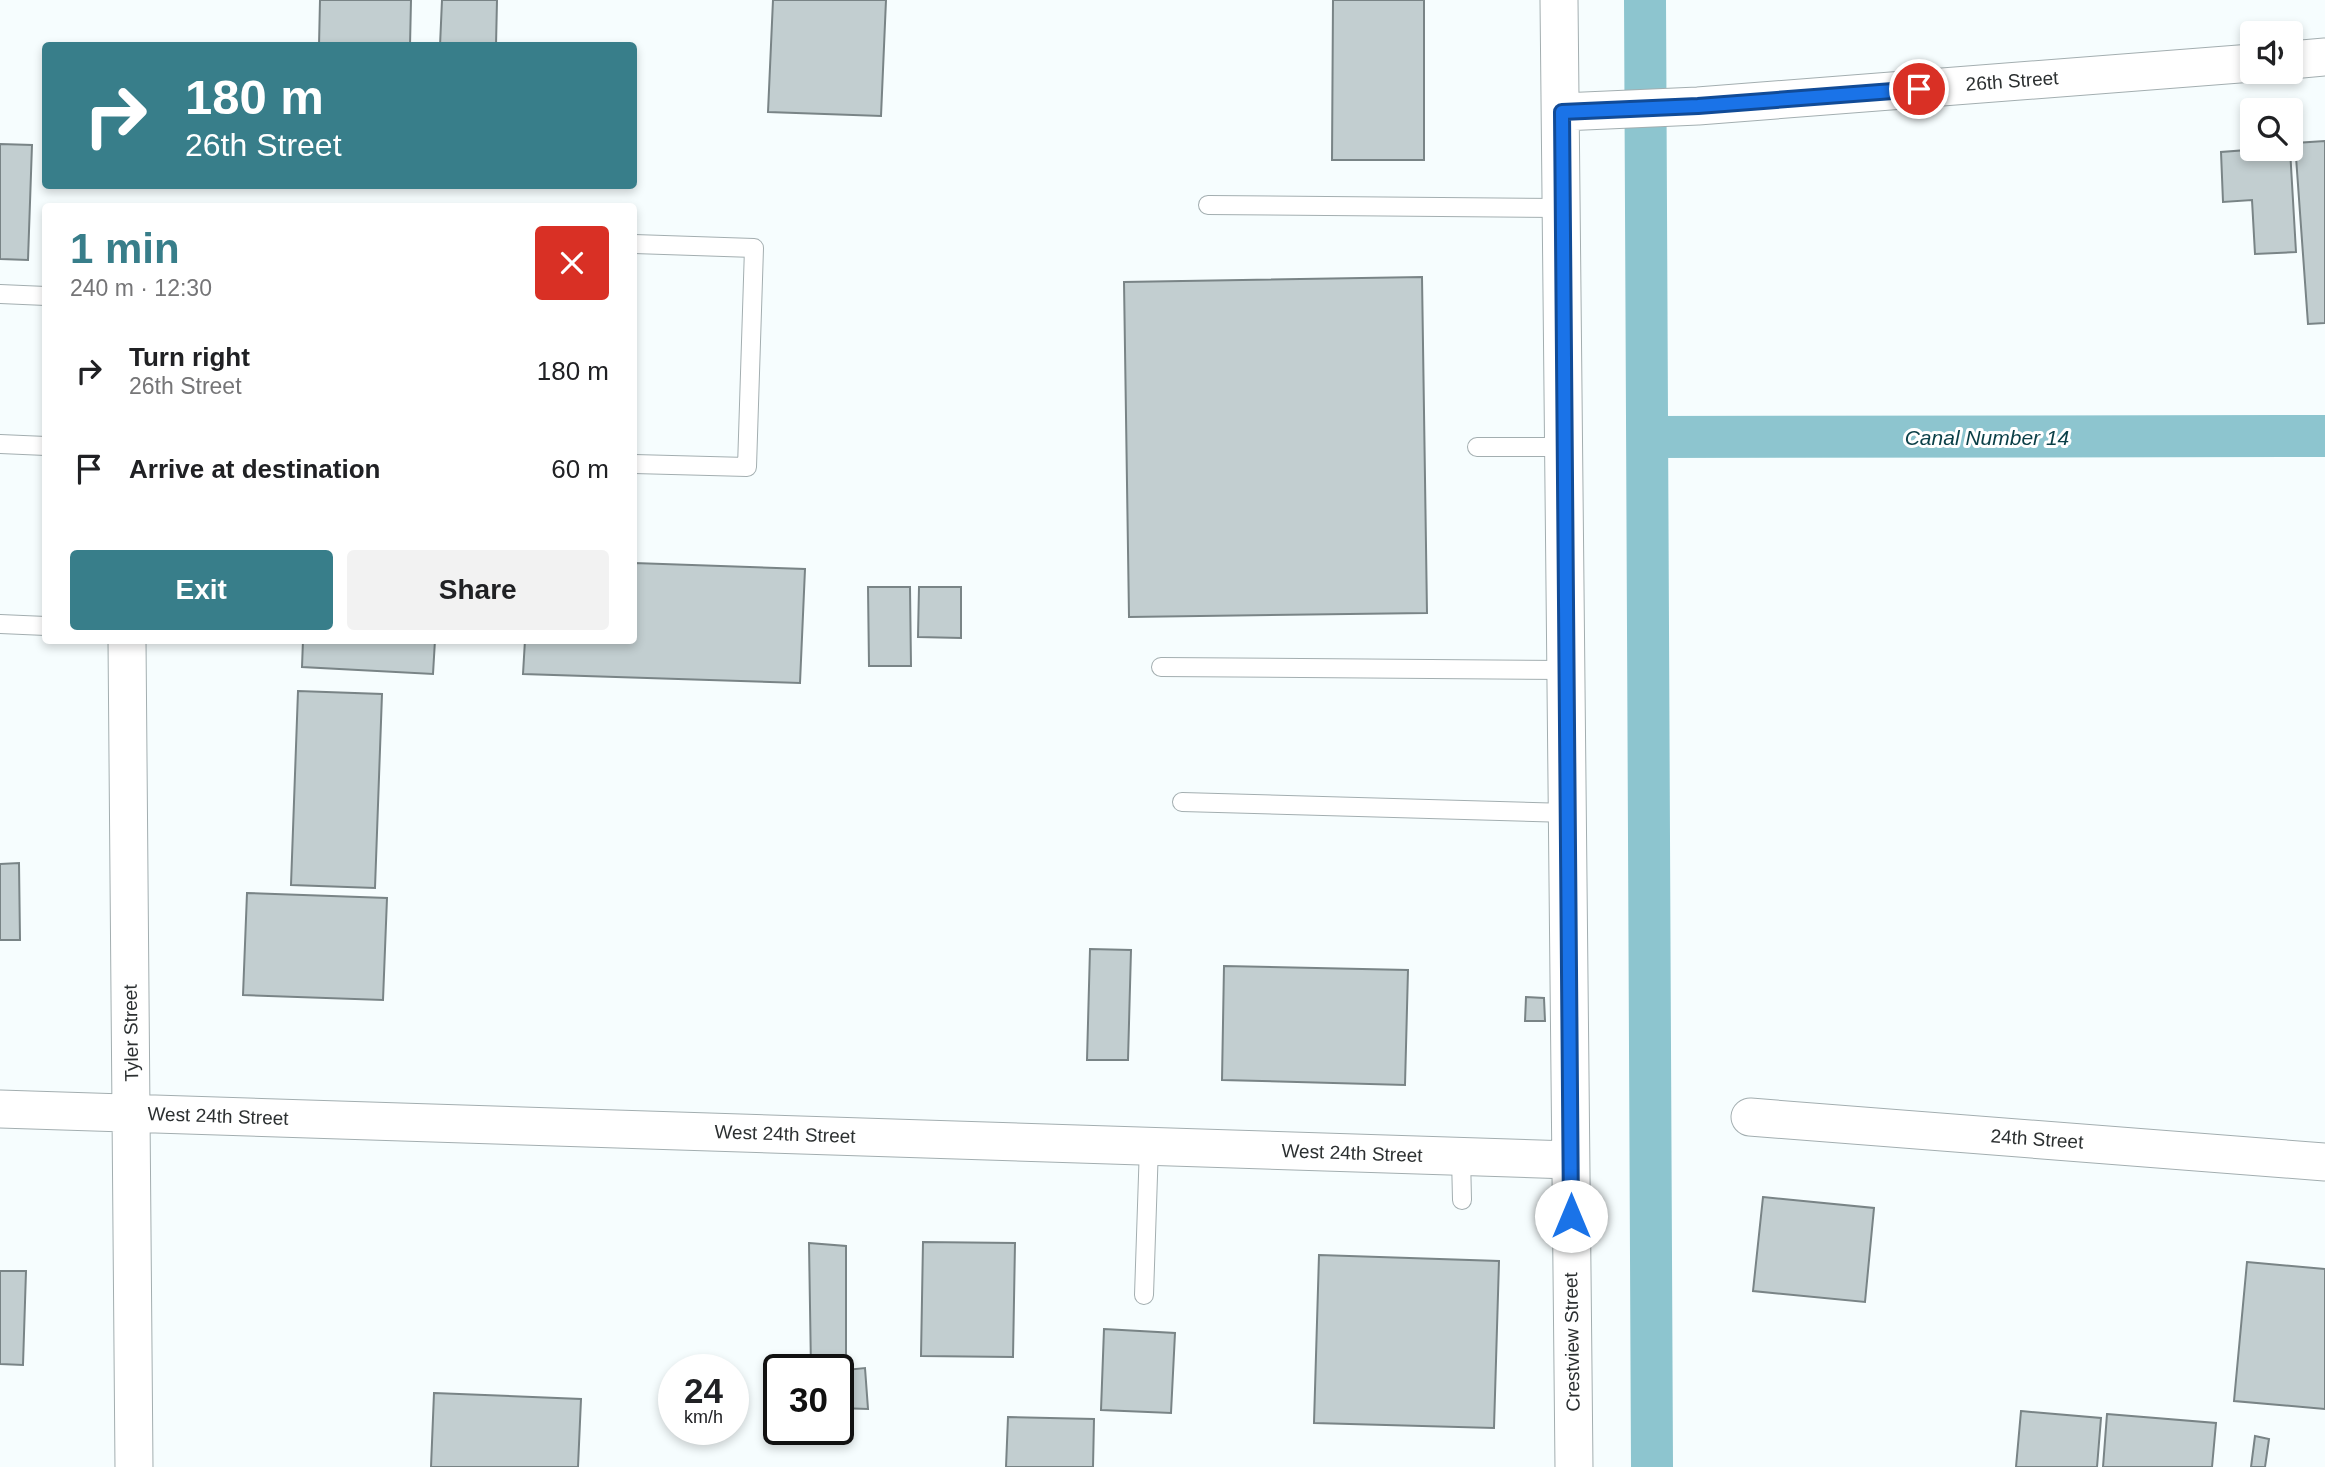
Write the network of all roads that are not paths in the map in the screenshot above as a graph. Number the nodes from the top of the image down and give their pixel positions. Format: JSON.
{"nodes":[{"id":1,"x":1559,"y":0,"type":"edge"},
{"id":2,"x":2325,"y":57,"type":"edge"},
{"id":3,"x":2303,"y":59,"type":"edge"},
{"id":4,"x":2240,"y":64,"type":"edge"},
{"id":5,"x":1579,"y":111,"type":"junction"},
{"id":6,"x":1208,"y":205,"type":"dead end"},
{"id":7,"x":1562,"y":208,"type":"junction"},
{"id":8,"x":637,"y":244,"type":"edge"},
{"id":9,"x":0,"y":294,"type":"edge"},
{"id":10,"x":42,"y":296,"type":"edge"},
{"id":11,"x":0,"y":444,"type":"edge"},
{"id":12,"x":42,"y":446,"type":"edge"},
{"id":13,"x":1477,"y":447,"type":"dead end"},
{"id":14,"x":1564,"y":447,"type":"junction"},
{"id":15,"x":637,"y":464,"type":"edge"},
{"id":16,"x":0,"y":624,"type":"edge"},
{"id":17,"x":42,"y":625,"type":"edge"},
{"id":18,"x":127,"y":644,"type":"edge"},
{"id":19,"x":1161,"y":667,"type":"dead end"},
{"id":20,"x":1566,"y":670,"type":"junction"},
{"id":21,"x":1182,"y":802,"type":"dead end"},
{"id":22,"x":1567,"y":813,"type":"junction"},
{"id":23,"x":0,"y":1109,"type":"edge"},
{"id":24,"x":132,"y":1113,"type":"junction"},
{"id":25,"x":1750,"y":1117,"type":"dead end"},
{"id":26,"x":1149,"y":1146,"type":"junction"},
{"id":27,"x":1461,"y":1157,"type":"junction"},
{"id":28,"x":1570,"y":1160,"type":"junction"},
{"id":29,"x":2325,"y":1162,"type":"edge"},
{"id":30,"x":1462,"y":1200,"type":"dead end"},
{"id":31,"x":1144,"y":1295,"type":"dead end"},
{"id":32,"x":134,"y":1467,"type":"edge"},
{"id":33,"x":1574,"y":1467,"type":"edge"}],
"edges":[{"from":1,"to":5,"type":"street","name":"Crestview Street"},
{"from":2,"to":3,"type":"street"},
{"from":4,"to":5,"type":"street","name":"26th Street"},
{"from":5,"to":7,"type":"street","name":"Crestview Street"},
{"from":6,"to":7,"type":"lane"},
{"from":7,"to":14,"type":"street","name":"Crestview Street"},
{"from":8,"to":15,"type":"lane"},
{"from":9,"to":10,"type":"lane"},
{"from":11,"to":12,"type":"lane"},
{"from":13,"to":14,"type":"lane"},
{"from":14,"to":20,"type":"street","name":"Crestview Street"},
{"from":16,"to":17,"type":"lane"},
{"from":18,"to":24,"type":"street","name":"Tyler Street"},
{"from":19,"to":20,"type":"lane"},
{"from":20,"to":22,"type":"street","name":"Crestview Street"},
{"from":21,"to":22,"type":"lane"},
{"from":22,"to":28,"type":"street","name":"Crestview Street"},
{"from":23,"to":24,"type":"street","name":"West 24th Street"},
{"from":24,"to":26,"type":"street","name":"West 24th Street"},
{"from":24,"to":32,"type":"street","name":"Tyler Street"},
{"from":25,"to":29,"type":"street","name":"24th Street"},
{"from":26,"to":27,"type":"street","name":"West 24th Street"},
{"from":26,"to":31,"type":"lane"},
{"from":27,"to":28,"type":"street","name":"West 24th Street"},
{"from":27,"to":30,"type":"lane"},
{"from":28,"to":33,"type":"street","name":"Crestview Street"}]}
